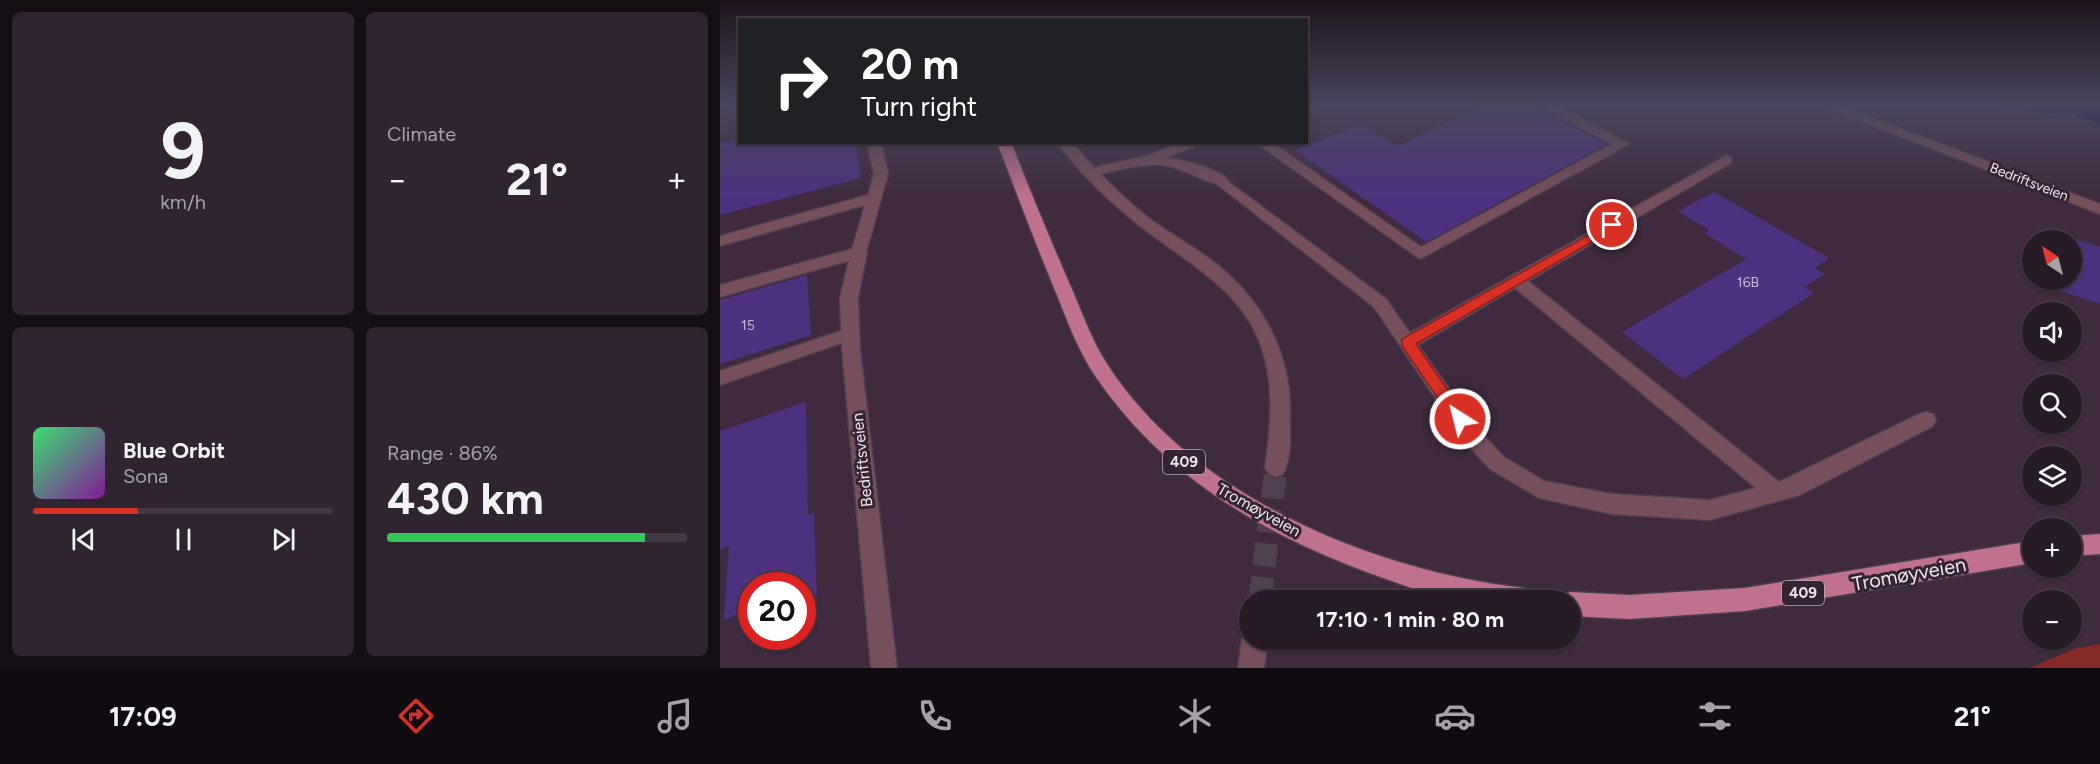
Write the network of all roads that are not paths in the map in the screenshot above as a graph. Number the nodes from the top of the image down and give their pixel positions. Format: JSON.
{"nodes":[{"id":1,"x":1605,"y":135,"type":"edge"},
{"id":2,"x":1905,"y":135,"type":"edge"},
{"id":3,"x":874,"y":144,"type":"edge"},
{"id":4,"x":1005,"y":144,"type":"edge"},
{"id":5,"x":1065,"y":144,"type":"edge"},
{"id":6,"x":1192,"y":144,"type":"edge"},
{"id":7,"x":1264,"y":144,"type":"edge"},
{"id":8,"x":1148,"y":159,"type":"junction"},
{"id":9,"x":1726,"y":160,"type":"dead end"},
{"id":10,"x":1089,"y":172,"type":"junction"},
{"id":11,"x":873,"y":198,"type":"junction"},
{"id":12,"x":2100,"y":209,"type":"edge"},
{"id":13,"x":720,"y":241,"type":"edge"},
{"id":14,"x":859,"y":252,"type":"junction"},
{"id":15,"x":1516,"y":280,"type":"junction"},
{"id":16,"x":720,"y":291,"type":"edge"},
{"id":17,"x":850,"y":334,"type":"junction"},
{"id":18,"x":1407,"y":343,"type":"junction"},
{"id":19,"x":720,"y":378,"type":"edge"},
{"id":20,"x":1926,"y":420,"type":"dead end"},
{"id":21,"x":1276,"y":468,"type":"tunnel mouth"},
{"id":22,"x":1776,"y":492,"type":"junction"},
{"id":23,"x":2100,"y":544,"type":"edge"},
{"id":24,"x":2082,"y":545,"type":"edge"},
{"id":25,"x":2022,"y":554,"type":"edge"},
{"id":26,"x":1466,"y":590,"type":"edge"},
{"id":27,"x":1581,"y":605,"type":"edge"},
{"id":28,"x":1253,"y":650,"type":"edge"},
{"id":29,"x":884,"y":668,"type":"edge"},
{"id":30,"x":1251,"y":668,"type":"edge"}],
"edges":[{"from":1,"to":7,"type":"street"},
{"from":2,"to":12,"type":"street","name":"Bedriftsveien"},
{"from":3,"to":11,"type":"street","name":"Bedriftsveien"},
{"from":4,"to":26,"type":"main road","name":"Tromøyveien","number":"409"},
{"from":5,"to":10,"type":"street"},
{"from":6,"to":8,"type":"street"},
{"from":8,"to":10,"type":"street"},
{"from":8,"to":18,"type":"street"},
{"from":9,"to":15,"type":"street"},
{"from":10,"to":21,"type":"street"},
{"from":11,"to":13,"type":"street"},
{"from":11,"to":14,"type":"street","name":"Bedriftsveien"},
{"from":14,"to":16,"type":"street"},
{"from":14,"to":17,"type":"street","name":"Bedriftsveien"},
{"from":15,"to":18,"type":"street"},
{"from":15,"to":22,"type":"street"},
{"from":17,"to":19,"type":"street"},
{"from":17,"to":29,"type":"street","name":"Bedriftsveien"},
{"from":18,"to":22,"type":"street"},
{"from":20,"to":22,"type":"street"},
{"from":23,"to":24,"type":"main road"},
{"from":25,"to":27,"type":"main road","name":"Tromøyveien","number":"409"},
{"from":28,"to":30,"type":"street"}]}
